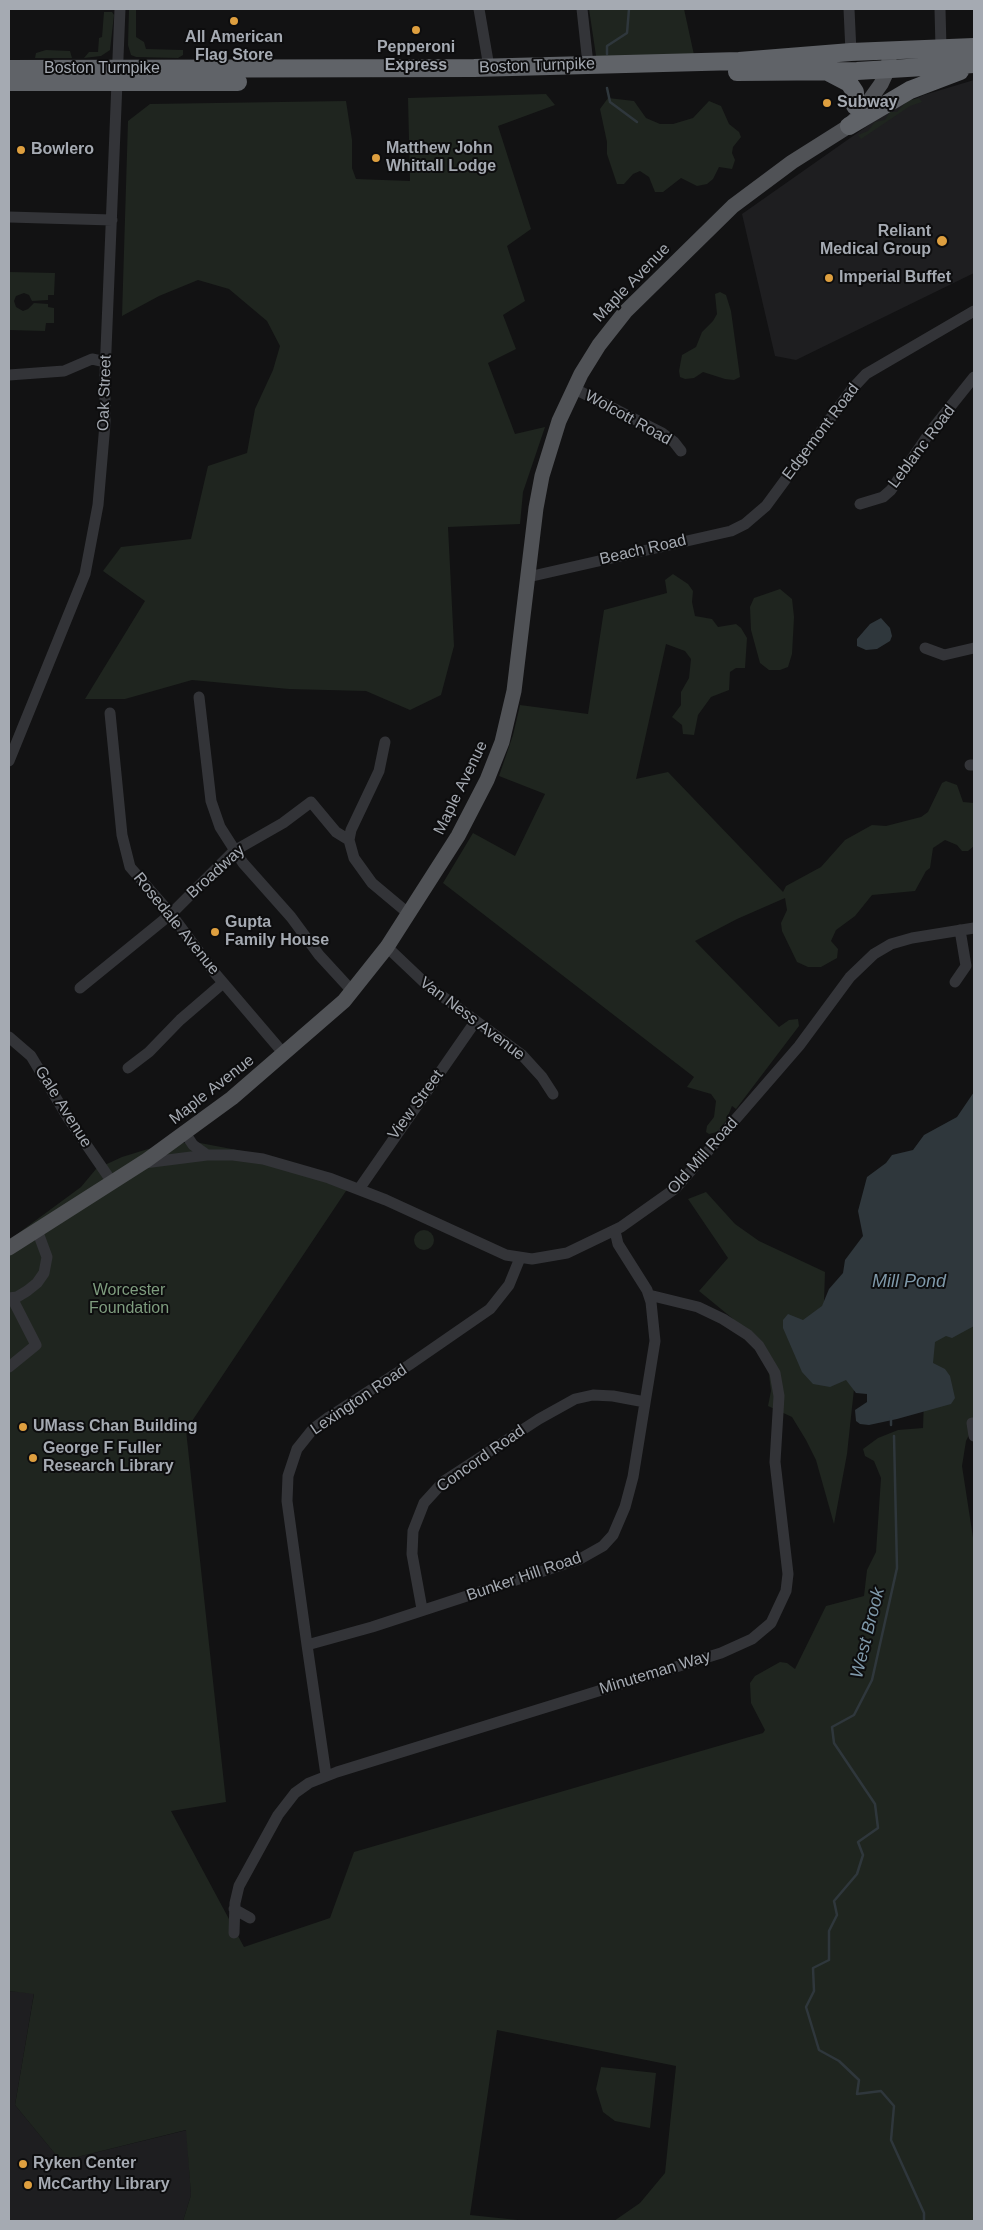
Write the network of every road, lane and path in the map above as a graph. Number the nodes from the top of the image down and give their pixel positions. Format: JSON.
{"nodes":[{"id":1,"x":120,"y":9,"type":"edge"},
{"id":2,"x":479,"y":9,"type":"edge"},
{"id":3,"x":582,"y":9,"type":"edge"},
{"id":4,"x":849,"y":9,"type":"edge"},
{"id":5,"x":940,"y":9,"type":"edge"},
{"id":6,"x":974,"y":47,"type":"edge"},
{"id":7,"x":941,"y":48,"type":"junction"},
{"id":8,"x":890,"y":50,"type":"junction"},
{"id":9,"x":851,"y":52,"type":"junction"},
{"id":10,"x":588,"y":64,"type":"junction"},
{"id":11,"x":974,"y":65,"type":"edge"},
{"id":12,"x":489,"y":67,"type":"junction"},
{"id":13,"x":9,"y":69,"type":"edge"},
{"id":14,"x":888,"y":69,"type":"junction"},
{"id":15,"x":827,"y":71,"type":"junction"},
{"id":16,"x":116,"y":75,"type":"junction"},
{"id":17,"x":9,"y":82,"type":"edge"},
{"id":18,"x":910,"y":90,"type":"junction"},
{"id":19,"x":855,"y":106,"type":"junction"},
{"id":20,"x":849,"y":126,"type":"junction"},
{"id":21,"x":828,"y":139,"type":"junction"},
{"id":22,"x":9,"y":217,"type":"edge"},
{"id":23,"x":112,"y":220,"type":"junction"},
{"id":24,"x":974,"y":311,"type":"edge"},
{"id":25,"x":106,"y":362,"type":"junction"},
{"id":26,"x":9,"y":375,"type":"edge"},
{"id":27,"x":974,"y":377,"type":"edge"},
{"id":28,"x":573,"y":388,"type":"junction"},
{"id":29,"x":681,"y":450,"type":"dead end"},
{"id":30,"x":860,"y":504,"type":"dead end"},
{"id":31,"x":754,"y":517,"type":"joint"},
{"id":32,"x":528,"y":577,"type":"junction"},
{"id":33,"x":924,"y":648,"type":"dead end"},
{"id":34,"x":974,"y":648,"type":"edge"},
{"id":35,"x":199,"y":697,"type":"dead end"},
{"id":36,"x":110,"y":713,"type":"dead end"},
{"id":37,"x":385,"y":742,"type":"dead end"},
{"id":38,"x":9,"y":761,"type":"edge"},
{"id":39,"x":350,"y":840,"type":"junction"},
{"id":40,"x":234,"y":851,"type":"junction"},
{"id":41,"x":171,"y":914,"type":"junction"},
{"id":42,"x":410,"y":914,"type":"junction"},
{"id":43,"x":974,"y":928,"type":"edge"},
{"id":44,"x":960,"y":930,"type":"junction"},
{"id":45,"x":387,"y":947,"type":"junction"},
{"id":46,"x":955,"y":982,"type":"dead end"},
{"id":47,"x":224,"y":984,"type":"junction"},
{"id":48,"x":80,"y":988,"type":"dead end"},
{"id":49,"x":353,"y":992,"type":"junction"},
{"id":50,"x":475,"y":1022,"type":"junction"},
{"id":51,"x":9,"y":1037,"type":"edge"},
{"id":52,"x":284,"y":1054,"type":"junction"},
{"id":53,"x":128,"y":1068,"type":"dead end"},
{"id":54,"x":553,"y":1094,"type":"dead end"},
{"id":55,"x":179,"y":1138,"type":"junction"},
{"id":56,"x":207,"y":1155,"type":"junction"},
{"id":57,"x":183,"y":1157,"type":"junction"},
{"id":58,"x":141,"y":1164,"type":"junction"},
{"id":59,"x":112,"y":1182,"type":"junction"},
{"id":60,"x":359,"y":1189,"type":"junction"},
{"id":61,"x":37,"y":1230,"type":"junction"},
{"id":62,"x":615,"y":1230,"type":"junction"},
{"id":63,"x":9,"y":1248,"type":"edge"},
{"id":64,"x":520,"y":1258,"type":"junction"},
{"id":65,"x":649,"y":1295,"type":"junction"},
{"id":66,"x":10,"y":1298,"type":"edge"},
{"id":67,"x":9,"y":1367,"type":"edge"},
{"id":68,"x":644,"y":1402,"type":"junction"},
{"id":69,"x":973,"y":1423,"type":"edge"},
{"id":70,"x":974,"y":1436,"type":"edge"},
{"id":71,"x":422,"y":1609,"type":"junction"},
{"id":72,"x":307,"y":1646,"type":"junction"},
{"id":73,"x":326,"y":1776,"type":"junction"},
{"id":74,"x":234,"y":1909,"type":"junction"},
{"id":75,"x":250,"y":1918,"type":"dead end"},
{"id":76,"x":234,"y":1933,"type":"dead end"}],
"edges":[{"from":1,"to":16,"type":"street","name":"Oak Street"},
{"from":2,"to":12,"type":"street"},
{"from":3,"to":10,"type":"street"},
{"from":4,"to":9,"type":"street"},
{"from":5,"to":7,"type":"street"},
{"from":6,"to":7,"type":"highway","name":"Boston Turnpike"},
{"from":7,"to":8,"type":"highway","name":"Boston Turnpike"},
{"from":8,"to":9,"type":"highway","name":"Boston Turnpike"},
{"from":8,"to":14,"type":"main road","name":"Maple Avenue"},
{"from":9,"to":10,"type":"highway","name":"Boston Turnpike"},
{"from":10,"to":12,"type":"highway","name":"Boston Turnpike"},
{"from":11,"to":14,"type":"highway","name":"Boston Turnpike"},
{"from":11,"to":18,"type":"highway"},
{"from":12,"to":16,"type":"highway","name":"Boston Turnpike"},
{"from":13,"to":16,"type":"highway","name":"Boston Turnpike"},
{"from":14,"to":15,"type":"highway","name":"Boston Turnpike"},
{"from":14,"to":18,"type":"highway"},
{"from":14,"to":19,"type":"main road","name":"Maple Avenue"},
{"from":14,"to":20,"type":"main road","name":"Maple Avenue"},
{"from":15,"to":16,"type":"highway","name":"Boston Turnpike"},
{"from":15,"to":19,"type":"highway"},
{"from":16,"to":17,"type":"highway","name":"Boston Turnpike"},
{"from":16,"to":23,"type":"street","name":"Oak Street"},
{"from":18,"to":20,"type":"highway"},
{"from":19,"to":21,"type":"main road","name":"Maple Avenue"},
{"from":20,"to":21,"type":"main road","name":"Maple Avenue"},
{"from":21,"to":28,"type":"main road","name":"Maple Avenue"},
{"from":22,"to":23,"type":"street"},
{"from":23,"to":25,"type":"street","name":"Oak Street"},
{"from":24,"to":31,"type":"street","name":"Edgemont Road"},
{"from":25,"to":26,"type":"street"},
{"from":25,"to":38,"type":"street","name":"Oak Street"},
{"from":27,"to":30,"type":"street","name":"Leblanc Road"},
{"from":28,"to":29,"type":"street","name":"Wolcott Road"},
{"from":28,"to":32,"type":"main road","name":"Maple Avenue"},
{"from":31,"to":32,"type":"street","name":"Beach Road"},
{"from":32,"to":42,"type":"main road","name":"Maple Avenue"},
{"from":33,"to":34,"type":"street"},
{"from":35,"to":40,"type":"street"},
{"from":36,"to":41,"type":"street","name":"Rosedale Avenue"},
{"from":37,"to":39,"type":"street"},
{"from":39,"to":40,"type":"street","name":"Broadway"},
{"from":39,"to":42,"type":"street"},
{"from":40,"to":41,"type":"street","name":"Broadway"},
{"from":40,"to":49,"type":"street"},
{"from":41,"to":47,"type":"street","name":"Rosedale Avenue"},
{"from":41,"to":48,"type":"street","name":"Broadway"},
{"from":42,"to":45,"type":"main road","name":"Maple Avenue"},
{"from":43,"to":44,"type":"street","name":"Old Mill Road"},
{"from":44,"to":46,"type":"street"},
{"from":44,"to":62,"type":"street","name":"Old Mill Road"},
{"from":45,"to":49,"type":"main road","name":"Maple Avenue"},
{"from":45,"to":50,"type":"street","name":"Van Ness Avenue"},
{"from":47,"to":52,"type":"street","name":"Rosedale Avenue"},
{"from":47,"to":53,"type":"street"},
{"from":49,"to":52,"type":"main road","name":"Maple Avenue"},
{"from":50,"to":54,"type":"street","name":"Van Ness Avenue"},
{"from":50,"to":60,"type":"street","name":"View Street"},
{"from":51,"to":59,"type":"street","name":"Gale Avenue"},
{"from":52,"to":55,"type":"main road","name":"Maple Avenue"},
{"from":55,"to":56,"type":"street"},
{"from":55,"to":57,"type":"street"},
{"from":55,"to":58,"type":"main road","name":"Maple Avenue"},
{"from":56,"to":57,"type":"street","name":"Old Mill Road"},
{"from":56,"to":60,"type":"street","name":"Old Mill Road"},
{"from":57,"to":58,"type":"street","name":"Old Mill Road"},
{"from":58,"to":59,"type":"main road","name":"Maple Avenue"},
{"from":59,"to":61,"type":"main road","name":"Maple Avenue"},
{"from":60,"to":64,"type":"street","name":"Old Mill Road"},
{"from":61,"to":63,"type":"main road","name":"Maple Avenue"},
{"from":61,"to":66,"type":"street"},
{"from":62,"to":64,"type":"street","name":"Old Mill Road"},
{"from":62,"to":65,"type":"street","name":"Bunker Hill Road"},
{"from":64,"to":72,"type":"street","name":"Lexington Road"},
{"from":65,"to":68,"type":"street","name":"Bunker Hill Road"},
{"from":65,"to":73,"type":"street","name":"Minuteman Way"},
{"from":66,"to":67,"type":"street"},
{"from":68,"to":71,"type":"street","name":"Bunker Hill Road"},
{"from":68,"to":71,"type":"street","name":"Concord Road"},
{"from":69,"to":70,"type":"street"},
{"from":71,"to":72,"type":"street","name":"Bunker Hill Road"},
{"from":72,"to":73,"type":"street"},
{"from":73,"to":74,"type":"street","name":"Minuteman Way"},
{"from":74,"to":75,"type":"street"},
{"from":74,"to":76,"type":"street","name":"Minuteman Way"}]}
